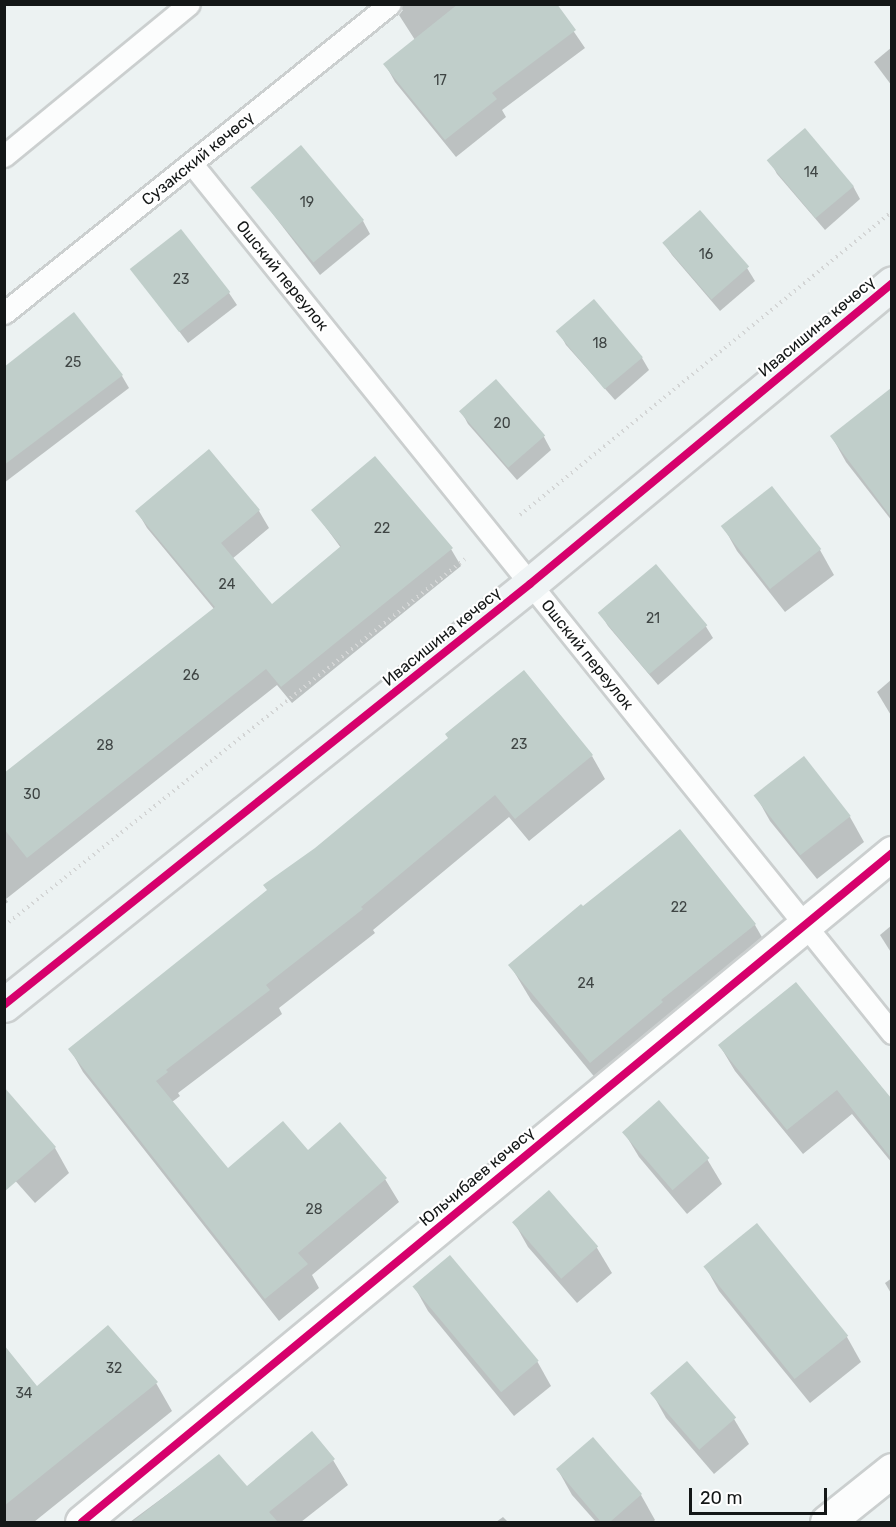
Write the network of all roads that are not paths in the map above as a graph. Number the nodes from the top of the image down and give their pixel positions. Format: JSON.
{"nodes":[{"id":1,"x":189,"y":4,"type":"edge"},
{"id":2,"x":390,"y":4,"type":"edge"},
{"id":3,"x":4,"y":156,"type":"edge"},
{"id":4,"x":192,"y":164,"type":"junction"},
{"id":5,"x":891,"y":283,"type":"edge"},
{"id":6,"x":4,"y":313,"type":"edge"},
{"id":7,"x":530,"y":584,"type":"junction"},
{"id":8,"x":891,"y":853,"type":"edge"},
{"id":9,"x":803,"y":924,"type":"junction"},
{"id":10,"x":4,"y":1005,"type":"edge"},
{"id":11,"x":891,"y":1033,"type":"edge"},
{"id":12,"x":891,"y":1470,"type":"edge"},
{"id":13,"x":82,"y":1522,"type":"edge"},
{"id":14,"x":827,"y":1522,"type":"edge"}],
"edges":[{"from":1,"to":3,"type":"lane"},
{"from":2,"to":4,"type":"lane","name":"Сузакский көчөсү"},
{"from":4,"to":6,"type":"lane","name":"Сузакский көчөсү"},
{"from":4,"to":7,"type":"lane","name":"Ошский переулок"},
{"from":5,"to":7,"type":"street","name":"Ивасишина көчөсү"},
{"from":7,"to":9,"type":"lane","name":"Ошский переулок"},
{"from":7,"to":10,"type":"street","name":"Ивасишина көчөсү"},
{"from":8,"to":9,"type":"street","name":"Юльчибаев көчөсү"},
{"from":9,"to":11,"type":"lane","name":"Ошский переулок"},
{"from":9,"to":13,"type":"street","name":"Юльчибаев көчөсү"},
{"from":12,"to":14,"type":"street"}]}
